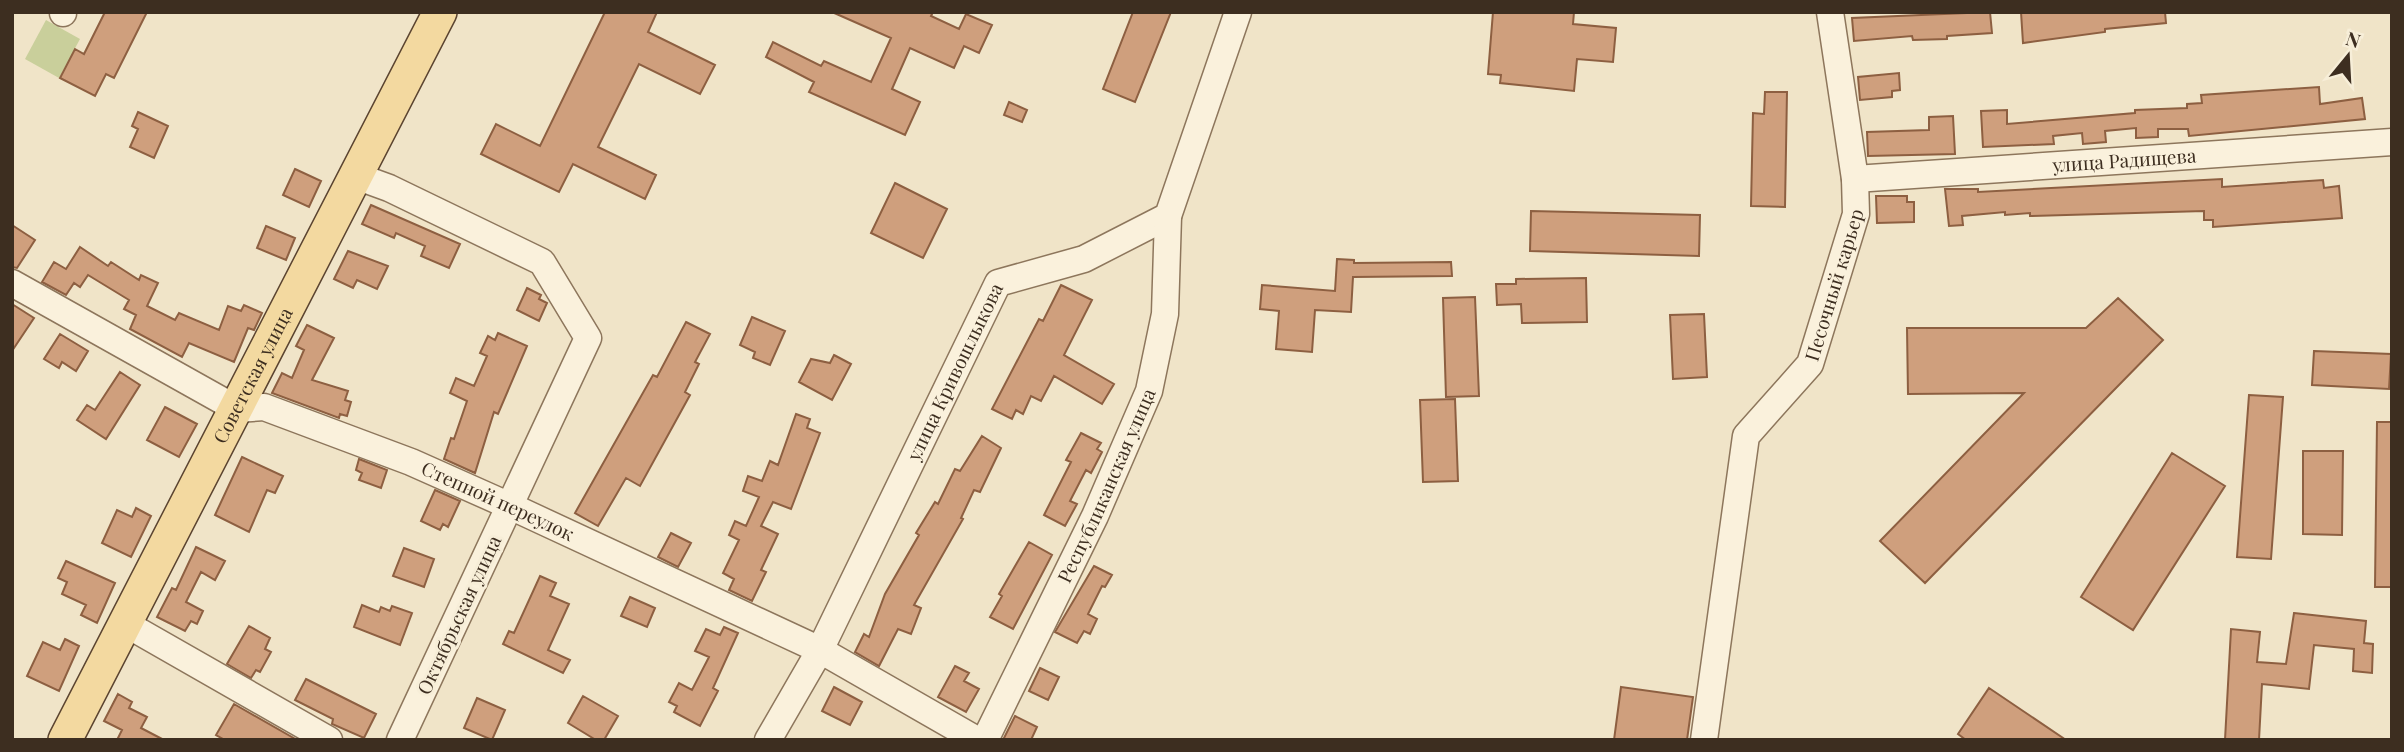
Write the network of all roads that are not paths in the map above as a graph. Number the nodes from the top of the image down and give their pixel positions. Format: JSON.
{"nodes":[{"id":1,"x":1238,"y":12,"type":"edge"},
{"id":2,"x":1830,"y":12,"type":"edge"},
{"id":3,"x":434,"y":14,"type":"edge"},
{"id":4,"x":2392,"y":142,"type":"edge"},
{"id":5,"x":356,"y":176,"type":"junction"},
{"id":6,"x":1855,"y":179,"type":"junction"},
{"id":7,"x":1168,"y":216,"type":"junction"},
{"id":8,"x":12,"y":283,"type":"edge"},
{"id":9,"x":237,"y":409,"type":"junction"},
{"id":10,"x":510,"y":506,"type":"junction"},
{"id":11,"x":126,"y":624,"type":"junction"},
{"id":12,"x":820,"y":650,"type":"junction"},
{"id":13,"x":65,"y":740,"type":"edge"},
{"id":14,"x":329,"y":740,"type":"edge"},
{"id":15,"x":400,"y":740,"type":"edge"},
{"id":16,"x":768,"y":740,"type":"edge"},
{"id":17,"x":977,"y":740,"type":"edge"},
{"id":18,"x":985,"y":740,"type":"edge"},
{"id":19,"x":1704,"y":740,"type":"edge"}],
"edges":[{"from":1,"to":7,"type":"street"},
{"from":2,"to":6,"type":"street","name":"Песочный карьер"},
{"from":3,"to":5,"type":"main road","name":"Советская улица"},
{"from":4,"to":6,"type":"street","name":"улица Радищева"},
{"from":5,"to":9,"type":"main road","name":"Советская улица"},
{"from":5,"to":10,"type":"street","name":"Октябрьская улица"},
{"from":6,"to":19,"type":"street","name":"Песочный карьер"},
{"from":7,"to":12,"type":"street","name":"улица Кривошлыкова"},
{"from":7,"to":18,"type":"street","name":"Республиканская улица"},
{"from":8,"to":9,"type":"street","name":"Степной переулок"},
{"from":9,"to":10,"type":"street","name":"Степной переулок"},
{"from":9,"to":11,"type":"main road","name":"Советская улица"},
{"from":10,"to":12,"type":"street","name":"Степной переулок"},
{"from":10,"to":15,"type":"street","name":"Октябрьская улица"},
{"from":11,"to":13,"type":"main road","name":"Советская улица"},
{"from":11,"to":14,"type":"street"},
{"from":12,"to":16,"type":"street","name":"улица Кривошлыкова"},
{"from":12,"to":17,"type":"street","name":"Степной переулок"}]}
